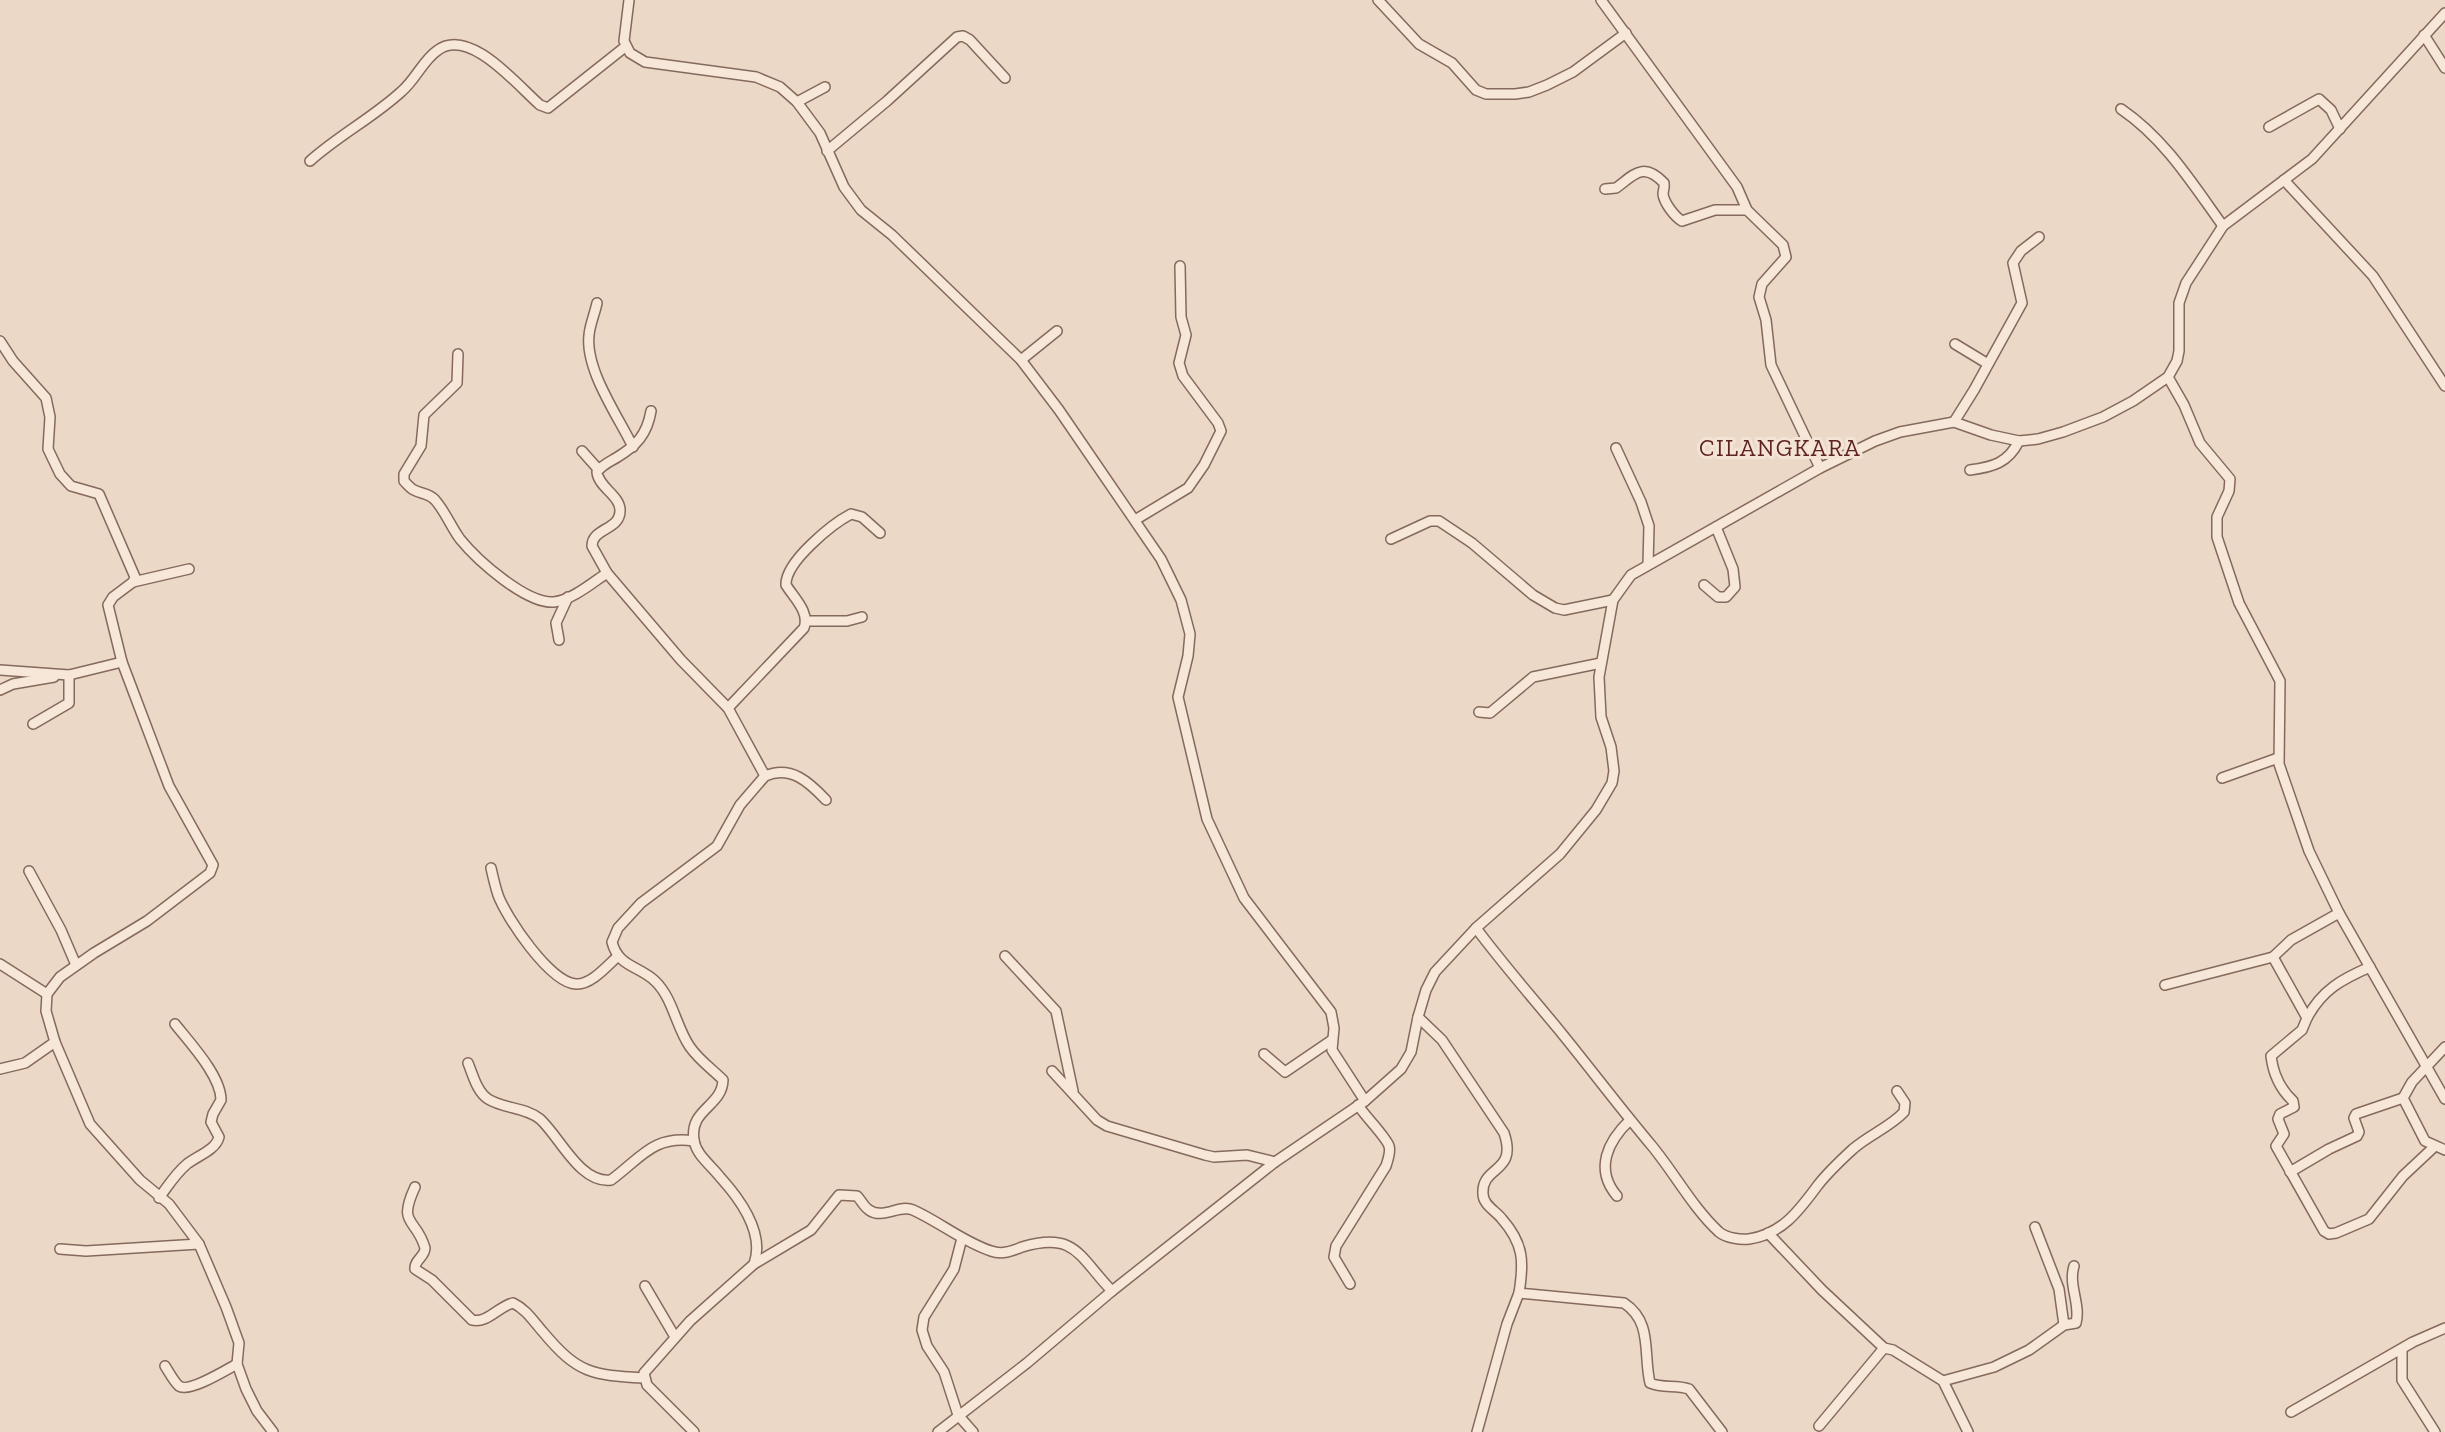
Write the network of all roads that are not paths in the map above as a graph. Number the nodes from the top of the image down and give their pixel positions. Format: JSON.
{"nodes":[{"id":1,"x":629,"y":0,"type":"edge"},
{"id":2,"x":1378,"y":0,"type":"edge"},
{"id":3,"x":1601,"y":0,"type":"edge"},
{"id":4,"x":2445,"y":13,"type":"edge"},
{"id":5,"x":1626,"y":33,"type":"junction"},
{"id":6,"x":2424,"y":35,"type":"junction"},
{"id":7,"x":625,"y":47,"type":"junction"},
{"id":8,"x":2445,"y":68,"type":"edge"},
{"id":9,"x":1005,"y":78,"type":"dead end"},
{"id":10,"x":825,"y":87,"type":"dead end"},
{"id":11,"x":797,"y":102,"type":"junction"},
{"id":12,"x":2121,"y":109,"type":"dead end"},
{"id":13,"x":2268,"y":127,"type":"dead end"},
{"id":14,"x":2340,"y":129,"type":"junction"},
{"id":15,"x":827,"y":151,"type":"junction"},
{"id":16,"x":310,"y":160,"type":"dead end"},
{"id":17,"x":2284,"y":180,"type":"junction"},
{"id":18,"x":1605,"y":189,"type":"dead end"},
{"id":19,"x":1747,"y":210,"type":"junction"},
{"id":20,"x":2223,"y":226,"type":"junction"},
{"id":21,"x":2039,"y":237,"type":"dead end"},
{"id":22,"x":1180,"y":266,"type":"dead end"},
{"id":23,"x":597,"y":303,"type":"dead end"},
{"id":24,"x":1057,"y":330,"type":"dead end"},
{"id":25,"x":0,"y":341,"type":"edge"},
{"id":26,"x":1955,"y":344,"type":"dead end"},
{"id":27,"x":458,"y":354,"type":"dead end"},
{"id":28,"x":1021,"y":360,"type":"junction"},
{"id":29,"x":1988,"y":364,"type":"junction"},
{"id":30,"x":2168,"y":377,"type":"junction"},
{"id":31,"x":2445,"y":386,"type":"edge"},
{"id":32,"x":651,"y":411,"type":"dead end"},
{"id":33,"x":1954,"y":422,"type":"junction"},
{"id":34,"x":2019,"y":441,"type":"junction"},
{"id":35,"x":633,"y":447,"type":"junction"},
{"id":36,"x":1616,"y":448,"type":"dead end"},
{"id":37,"x":582,"y":451,"type":"dead end"},
{"id":38,"x":1820,"y":468,"type":"junction"},
{"id":39,"x":598,"y":469,"type":"junction"},
{"id":40,"x":1970,"y":470,"type":"dead end"},
{"id":41,"x":1135,"y":520,"type":"junction"},
{"id":42,"x":1716,"y":527,"type":"junction"},
{"id":43,"x":880,"y":533,"type":"dead end"},
{"id":44,"x":1391,"y":539,"type":"dead end"},
{"id":45,"x":1648,"y":565,"type":"junction"},
{"id":46,"x":189,"y":569,"type":"dead end"},
{"id":47,"x":607,"y":573,"type":"junction"},
{"id":48,"x":133,"y":582,"type":"junction"},
{"id":49,"x":1704,"y":585,"type":"dead end"},
{"id":50,"x":568,"y":597,"type":"junction"},
{"id":51,"x":1613,"y":600,"type":"junction"},
{"id":52,"x":862,"y":617,"type":"dead end"},
{"id":53,"x":806,"y":621,"type":"junction"},
{"id":54,"x":559,"y":640,"type":"dead end"},
{"id":55,"x":122,"y":662,"type":"junction"},
{"id":56,"x":1601,"y":663,"type":"junction"},
{"id":57,"x":0,"y":670,"type":"edge"},
{"id":58,"x":65,"y":675,"type":"junction"},
{"id":59,"x":0,"y":690,"type":"edge"},
{"id":60,"x":728,"y":708,"type":"junction"},
{"id":61,"x":1479,"y":712,"type":"dead end"},
{"id":62,"x":33,"y":724,"type":"dead end"},
{"id":63,"x":2278,"y":758,"type":"junction"},
{"id":64,"x":765,"y":776,"type":"junction"},
{"id":65,"x":2222,"y":778,"type":"dead end"},
{"id":66,"x":826,"y":800,"type":"dead end"},
{"id":67,"x":491,"y":868,"type":"dead end"},
{"id":68,"x":29,"y":871,"type":"dead end"},
{"id":69,"x":2340,"y":913,"type":"junction"},
{"id":70,"x":1476,"y":928,"type":"junction"},
{"id":71,"x":618,"y":956,"type":"junction"},
{"id":72,"x":1005,"y":956,"type":"dead end"},
{"id":73,"x":2273,"y":957,"type":"junction"},
{"id":74,"x":0,"y":964,"type":"edge"},
{"id":75,"x":76,"y":965,"type":"junction"},
{"id":76,"x":2370,"y":967,"type":"junction"},
{"id":77,"x":2165,"y":985,"type":"dead end"},
{"id":78,"x":47,"y":994,"type":"junction"},
{"id":79,"x":1418,"y":1017,"type":"junction"},
{"id":80,"x":2307,"y":1018,"type":"junction"},
{"id":81,"x":175,"y":1024,"type":"dead end"},
{"id":82,"x":1332,"y":1040,"type":"junction"},
{"id":83,"x":55,"y":1042,"type":"junction"},
{"id":84,"x":2445,"y":1047,"type":"edge"},
{"id":85,"x":1263,"y":1054,"type":"dead end"},
{"id":86,"x":468,"y":1063,"type":"dead end"},
{"id":87,"x":2426,"y":1066,"type":"junction"},
{"id":88,"x":0,"y":1069,"type":"edge"},
{"id":89,"x":1052,"y":1071,"type":"dead end"},
{"id":90,"x":1897,"y":1091,"type":"dead end"},
{"id":91,"x":1073,"y":1093,"type":"junction"},
{"id":92,"x":2403,"y":1098,"type":"junction"},
{"id":93,"x":2445,"y":1099,"type":"edge"},
{"id":94,"x":1361,"y":1103,"type":"junction"},
{"id":95,"x":1630,"y":1120,"type":"junction"},
{"id":96,"x":694,"y":1141,"type":"junction"},
{"id":97,"x":2434,"y":1146,"type":"junction"},
{"id":98,"x":2445,"y":1150,"type":"edge"},
{"id":99,"x":1275,"y":1162,"type":"junction"},
{"id":100,"x":2290,"y":1172,"type":"junction"},
{"id":101,"x":415,"y":1187,"type":"dead end"},
{"id":102,"x":1617,"y":1196,"type":"dead end"},
{"id":103,"x":159,"y":1198,"type":"junction"},
{"id":104,"x":2035,"y":1227,"type":"dead end"},
{"id":105,"x":1768,"y":1233,"type":"junction"},
{"id":106,"x":962,"y":1241,"type":"junction"},
{"id":107,"x":199,"y":1244,"type":"junction"},
{"id":108,"x":60,"y":1249,"type":"dead end"},
{"id":109,"x":754,"y":1264,"type":"junction"},
{"id":110,"x":2074,"y":1266,"type":"dead end"},
{"id":111,"x":1350,"y":1284,"type":"dead end"},
{"id":112,"x":645,"y":1286,"type":"dead end"},
{"id":113,"x":1112,"y":1291,"type":"junction"},
{"id":114,"x":1519,"y":1293,"type":"junction"},
{"id":115,"x":2064,"y":1325,"type":"junction"},
{"id":116,"x":2445,"y":1328,"type":"edge"},
{"id":117,"x":675,"y":1337,"type":"junction"},
{"id":118,"x":1884,"y":1348,"type":"junction"},
{"id":119,"x":2402,"y":1350,"type":"junction"},
{"id":120,"x":237,"y":1364,"type":"junction"},
{"id":121,"x":165,"y":1366,"type":"dead end"},
{"id":122,"x":644,"y":1378,"type":"junction"},
{"id":123,"x":1943,"y":1381,"type":"junction"},
{"id":124,"x":2291,"y":1412,"type":"dead end"},
{"id":125,"x":958,"y":1415,"type":"junction"},
{"id":126,"x":1819,"y":1426,"type":"dead end"},
{"id":127,"x":273,"y":1432,"type":"edge"},
{"id":128,"x":694,"y":1432,"type":"edge"},
{"id":129,"x":938,"y":1432,"type":"edge"},
{"id":130,"x":973,"y":1432,"type":"edge"},
{"id":131,"x":1477,"y":1432,"type":"edge"},
{"id":132,"x":1722,"y":1432,"type":"edge"},
{"id":133,"x":1968,"y":1432,"type":"edge"},
{"id":134,"x":2435,"y":1432,"type":"edge"}],
"edges":[{"from":1,"to":7,"type":"street"},
{"from":2,"to":5,"type":"street"},
{"from":3,"to":5,"type":"street"},
{"from":4,"to":6,"type":"street"},
{"from":5,"to":19,"type":"street"},
{"from":6,"to":8,"type":"street"},
{"from":6,"to":14,"type":"street"},
{"from":7,"to":11,"type":"street"},
{"from":7,"to":16,"type":"street"},
{"from":9,"to":15,"type":"street"},
{"from":10,"to":11,"type":"street"},
{"from":11,"to":15,"type":"street"},
{"from":12,"to":20,"type":"street"},
{"from":13,"to":14,"type":"street"},
{"from":14,"to":17,"type":"street"},
{"from":15,"to":28,"type":"street"},
{"from":17,"to":20,"type":"street"},
{"from":17,"to":31,"type":"street"},
{"from":18,"to":19,"type":"street"},
{"from":19,"to":38,"type":"street"},
{"from":20,"to":30,"type":"street"},
{"from":21,"to":29,"type":"street"},
{"from":22,"to":41,"type":"street"},
{"from":23,"to":35,"type":"street"},
{"from":24,"to":28,"type":"street"},
{"from":25,"to":48,"type":"street"},
{"from":26,"to":29,"type":"street"},
{"from":27,"to":50,"type":"street"},
{"from":28,"to":41,"type":"street"},
{"from":29,"to":33,"type":"street"},
{"from":30,"to":34,"type":"street"},
{"from":30,"to":63,"type":"street"},
{"from":32,"to":35,"type":"street"},
{"from":33,"to":34,"type":"street"},
{"from":33,"to":38,"type":"street"},
{"from":34,"to":40,"type":"street"},
{"from":35,"to":39,"type":"street"},
{"from":36,"to":45,"type":"street"},
{"from":37,"to":39,"type":"street"},
{"from":38,"to":42,"type":"street"},
{"from":39,"to":47,"type":"street"},
{"from":41,"to":82,"type":"street"},
{"from":42,"to":45,"type":"street"},
{"from":42,"to":49,"type":"street"},
{"from":43,"to":53,"type":"street"},
{"from":44,"to":51,"type":"street"},
{"from":45,"to":51,"type":"street"},
{"from":46,"to":48,"type":"street"},
{"from":47,"to":50,"type":"street"},
{"from":47,"to":60,"type":"street"},
{"from":48,"to":55,"type":"street"},
{"from":50,"to":54,"type":"street"},
{"from":51,"to":56,"type":"street"},
{"from":52,"to":53,"type":"street"},
{"from":53,"to":60,"type":"street"},
{"from":55,"to":58,"type":"street"},
{"from":55,"to":75,"type":"street"},
{"from":56,"to":61,"type":"street"},
{"from":56,"to":70,"type":"street"},
{"from":57,"to":58,"type":"street"},
{"from":58,"to":59,"type":"street"},
{"from":58,"to":62,"type":"street"},
{"from":60,"to":64,"type":"street"},
{"from":63,"to":65,"type":"street"},
{"from":63,"to":69,"type":"street"},
{"from":64,"to":66,"type":"street"},
{"from":64,"to":71,"type":"street"},
{"from":67,"to":71,"type":"street"},
{"from":68,"to":75,"type":"street"},
{"from":69,"to":73,"type":"street"},
{"from":69,"to":76,"type":"street"},
{"from":70,"to":79,"type":"street"},
{"from":70,"to":95,"type":"street"},
{"from":71,"to":96,"type":"street"},
{"from":72,"to":91,"type":"street"},
{"from":73,"to":77,"type":"street"},
{"from":73,"to":80,"type":"street"},
{"from":74,"to":78,"type":"street"},
{"from":75,"to":78,"type":"street"},
{"from":76,"to":80,"type":"street"},
{"from":76,"to":87,"type":"street"},
{"from":78,"to":83,"type":"street"},
{"from":79,"to":94,"type":"street"},
{"from":79,"to":114,"type":"street"},
{"from":80,"to":100,"type":"street"},
{"from":81,"to":103,"type":"street"},
{"from":82,"to":85,"type":"street"},
{"from":82,"to":94,"type":"street"},
{"from":83,"to":88,"type":"street"},
{"from":83,"to":103,"type":"street"},
{"from":84,"to":87,"type":"street"},
{"from":86,"to":96,"type":"street"},
{"from":87,"to":92,"type":"street"},
{"from":87,"to":93,"type":"street"},
{"from":89,"to":91,"type":"street"},
{"from":90,"to":105,"type":"street"},
{"from":91,"to":99,"type":"street"},
{"from":92,"to":97,"type":"street"},
{"from":92,"to":100,"type":"street"},
{"from":94,"to":99,"type":"street"},
{"from":94,"to":111,"type":"street"},
{"from":95,"to":102,"type":"street"},
{"from":95,"to":105,"type":"street"},
{"from":96,"to":109,"type":"street"},
{"from":97,"to":98,"type":"street"},
{"from":97,"to":100,"type":"street"},
{"from":99,"to":113,"type":"street"},
{"from":101,"to":122,"type":"street"},
{"from":103,"to":107,"type":"street"},
{"from":104,"to":115,"type":"street"},
{"from":105,"to":118,"type":"street"},
{"from":106,"to":109,"type":"street"},
{"from":106,"to":113,"type":"street"},
{"from":106,"to":125,"type":"street"},
{"from":107,"to":108,"type":"street"},
{"from":107,"to":120,"type":"street"},
{"from":109,"to":117,"type":"street"},
{"from":110,"to":115,"type":"street"},
{"from":112,"to":117,"type":"street"},
{"from":113,"to":125,"type":"street"},
{"from":114,"to":131,"type":"street"},
{"from":114,"to":132,"type":"street"},
{"from":115,"to":123,"type":"street"},
{"from":116,"to":119,"type":"street"},
{"from":117,"to":122,"type":"street"},
{"from":118,"to":123,"type":"street"},
{"from":118,"to":126,"type":"street"},
{"from":119,"to":124,"type":"street"},
{"from":119,"to":134,"type":"street"},
{"from":120,"to":121,"type":"street"},
{"from":120,"to":127,"type":"street"},
{"from":122,"to":128,"type":"street"},
{"from":123,"to":133,"type":"street"},
{"from":125,"to":129,"type":"street"},
{"from":125,"to":130,"type":"street"}]}
